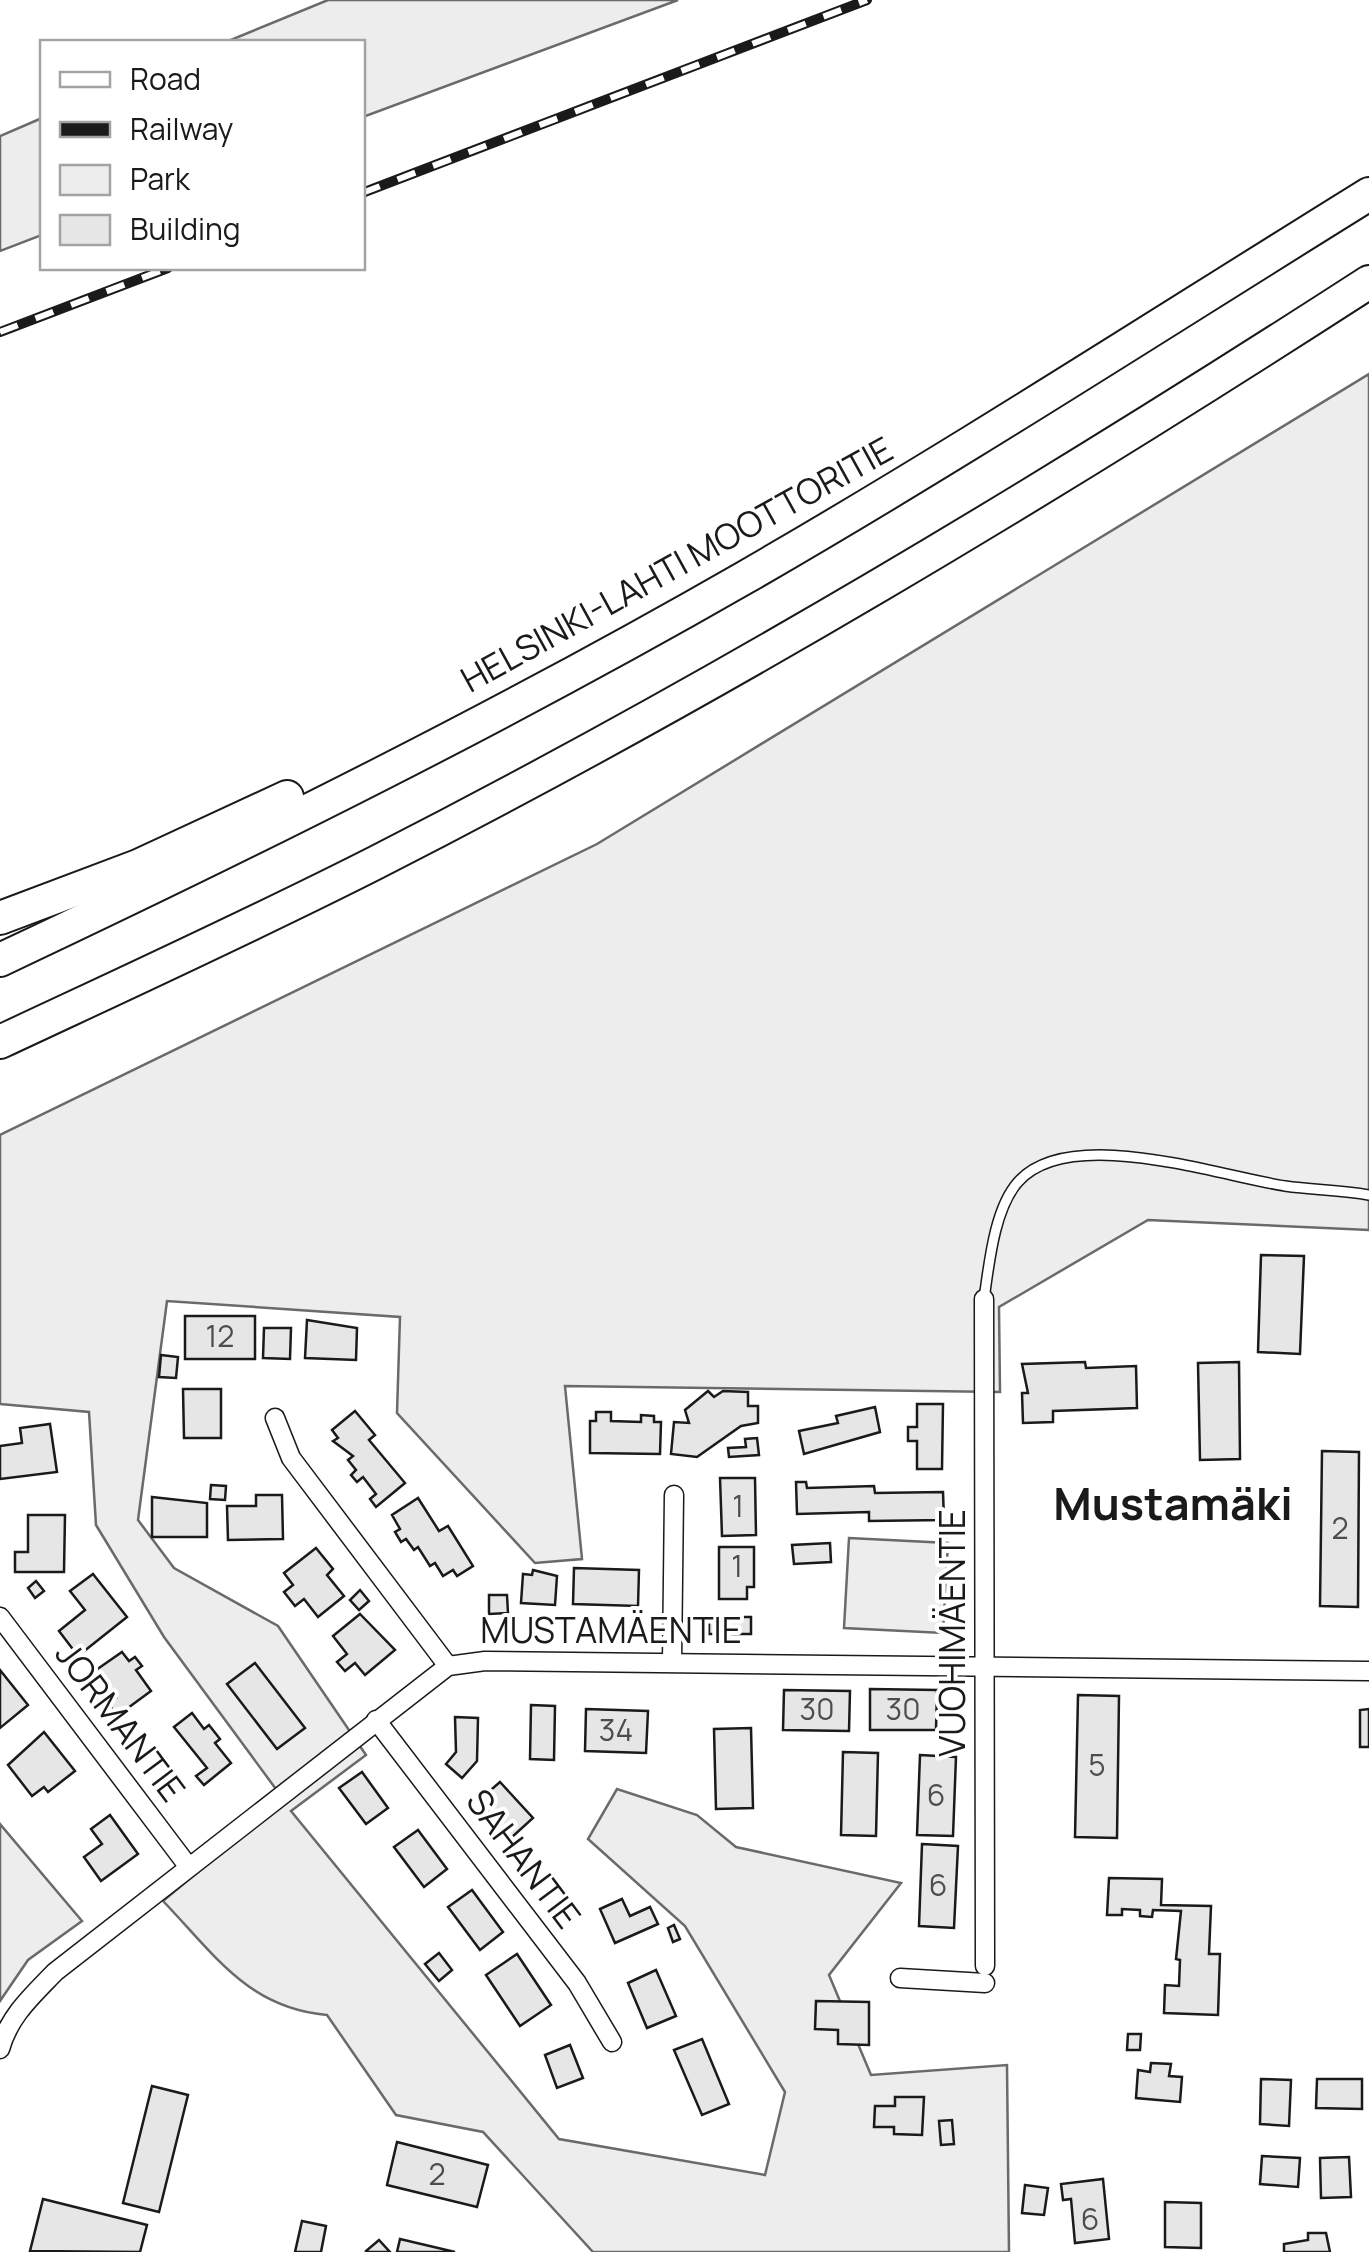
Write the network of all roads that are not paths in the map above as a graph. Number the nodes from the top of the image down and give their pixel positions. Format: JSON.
{"nodes":[{"id":1,"x":1369,"y":194,"type":"edge"},
{"id":2,"x":1369,"y":282,"type":"edge"},
{"id":3,"x":406,"y":761,"type":"junction"},
{"id":4,"x":0,"y":918,"type":"edge"},
{"id":5,"x":247,"y":926,"type":"junction"},
{"id":6,"x":0,"y":960,"type":"edge"},
{"id":7,"x":0,"y":1042,"type":"edge"},
{"id":8,"x":0,"y":1060,"type":"edge"},
{"id":9,"x":1369,"y":1196,"type":"edge"},
{"id":10,"x":984,"y":1299,"type":"joint"},
{"id":11,"x":276,"y":1418,"type":"dead end"},
{"id":12,"x":674,"y":1495,"type":"dead end"},
{"id":13,"x":0,"y":1617,"type":"edge"},
{"id":14,"x":672,"y":1662,"type":"junction"},
{"id":15,"x":986,"y":1665,"type":"junction"},
{"id":16,"x":448,"y":1666,"type":"junction"},
{"id":17,"x":1369,"y":1670,"type":"edge"},
{"id":18,"x":376,"y":1720,"type":"junction"},
{"id":19,"x":188,"y":1866,"type":"junction"},
{"id":20,"x":900,"y":1978,"type":"dead end"},
{"id":21,"x":612,"y":2042,"type":"dead end"},
{"id":22,"x":0,"y":2049,"type":"edge"}],
"edges":[{"from":1,"to":3,"type":"highway","name":"HELSINKI-LAHTI MOOTTORITIE"},
{"from":2,"to":5,"type":"highway"},
{"from":3,"to":4,"type":"highway"},
{"from":3,"to":6,"type":"highway","name":"HELSINKI-LAHTI MOOTTORITIE"},
{"from":5,"to":7,"type":"highway"},
{"from":5,"to":8,"type":"highway"},
{"from":9,"to":10,"type":"lane"},
{"from":10,"to":15,"type":"street","name":"VUOHIMÄENTIE"},
{"from":11,"to":16,"type":"street"},
{"from":12,"to":14,"type":"street"},
{"from":13,"to":19,"type":"street","name":"JORMANTIE"},
{"from":14,"to":15,"type":"street","name":"MUSTAMÄENTIE"},
{"from":14,"to":16,"type":"street","name":"MUSTAMÄENTIE"},
{"from":15,"to":17,"type":"street","name":"MUSTAMÄENTIE"},
{"from":15,"to":20,"type":"street","name":"VUOHIMÄENTIE"},
{"from":16,"to":18,"type":"street","name":"MUSTAMÄENTIE"},
{"from":18,"to":19,"type":"street","name":"MUSTAMÄENTIE"},
{"from":18,"to":21,"type":"street","name":"SAHANTIE"},
{"from":19,"to":22,"type":"street","name":"MUSTAMÄENTIE"}]}
